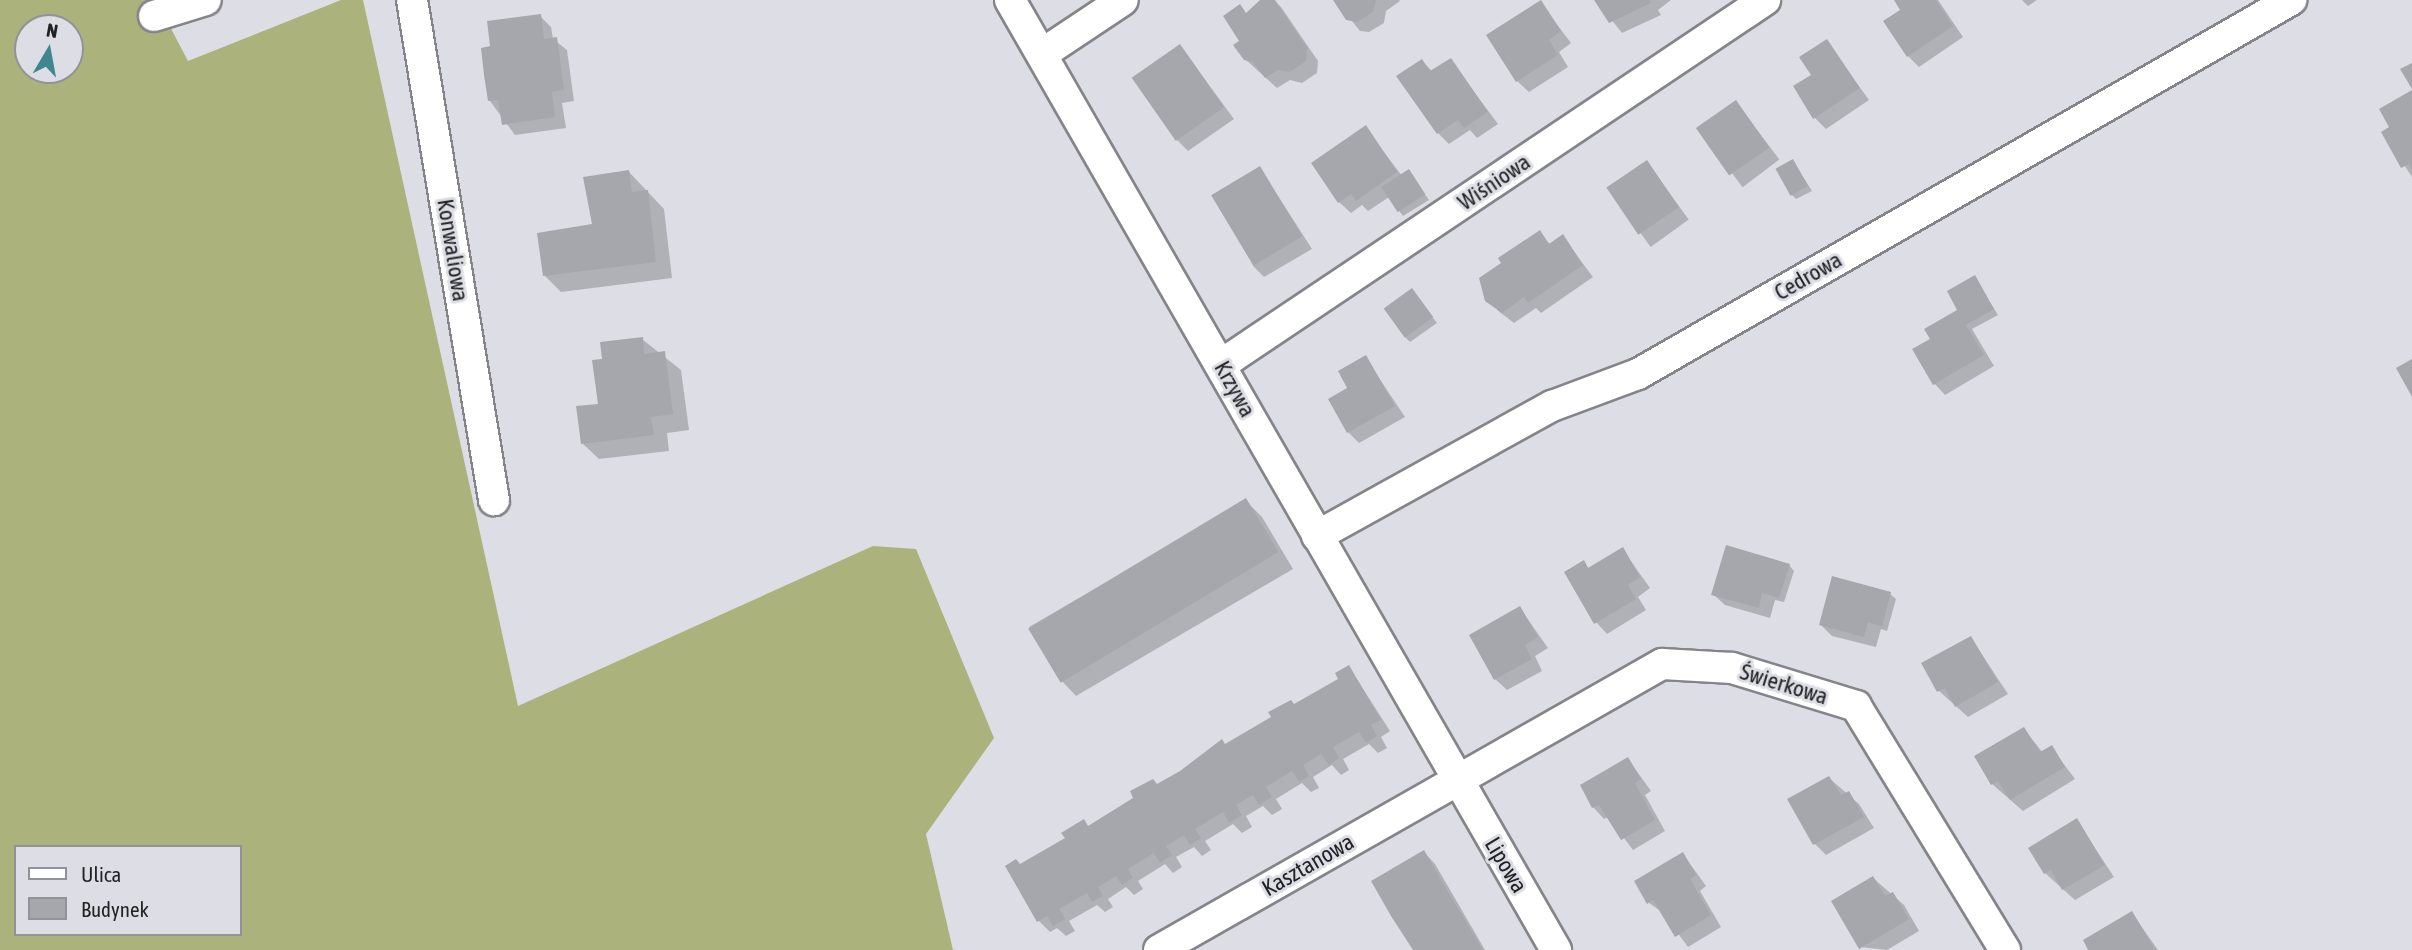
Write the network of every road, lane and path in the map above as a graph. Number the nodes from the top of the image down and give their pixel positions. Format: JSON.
{"nodes":[{"id":1,"x":206,"y":0,"type":"edge"},
{"id":2,"x":412,"y":0,"type":"edge"},
{"id":3,"x":1010,"y":0,"type":"edge"},
{"id":4,"x":1123,"y":0,"type":"edge"},
{"id":5,"x":1765,"y":0,"type":"edge"},
{"id":6,"x":2291,"y":0,"type":"edge"},
{"id":7,"x":154,"y":16,"type":"dead end"},
{"id":8,"x":1042,"y":54,"type":"junction"},
{"id":9,"x":1222,"y":364,"type":"junction"},
{"id":10,"x":494,"y":500,"type":"dead end"},
{"id":11,"x":1317,"y":536,"type":"junction"},
{"id":12,"x":1456,"y":780,"type":"junction"},
{"id":13,"x":1159,"y":950,"type":"edge"},
{"id":14,"x":1556,"y":950,"type":"edge"},
{"id":15,"x":2005,"y":950,"type":"edge"}],
"edges":[{"from":1,"to":7,"type":"street"},
{"from":2,"to":10,"type":"street","name":"Konwaliowa"},
{"from":3,"to":8,"type":"street","name":"Krzywa"},
{"from":4,"to":8,"type":"street"},
{"from":5,"to":9,"type":"street","name":"Wiśniowa"},
{"from":6,"to":11,"type":"street","name":"Cedrowa"},
{"from":8,"to":9,"type":"street","name":"Krzywa"},
{"from":9,"to":11,"type":"street","name":"Krzywa"},
{"from":11,"to":12,"type":"street","name":"Krzywa"},
{"from":12,"to":13,"type":"street","name":"Kasztanowa"},
{"from":12,"to":14,"type":"street","name":"Lipowa"},
{"from":12,"to":15,"type":"street","name":"Świerkowa"}]}
